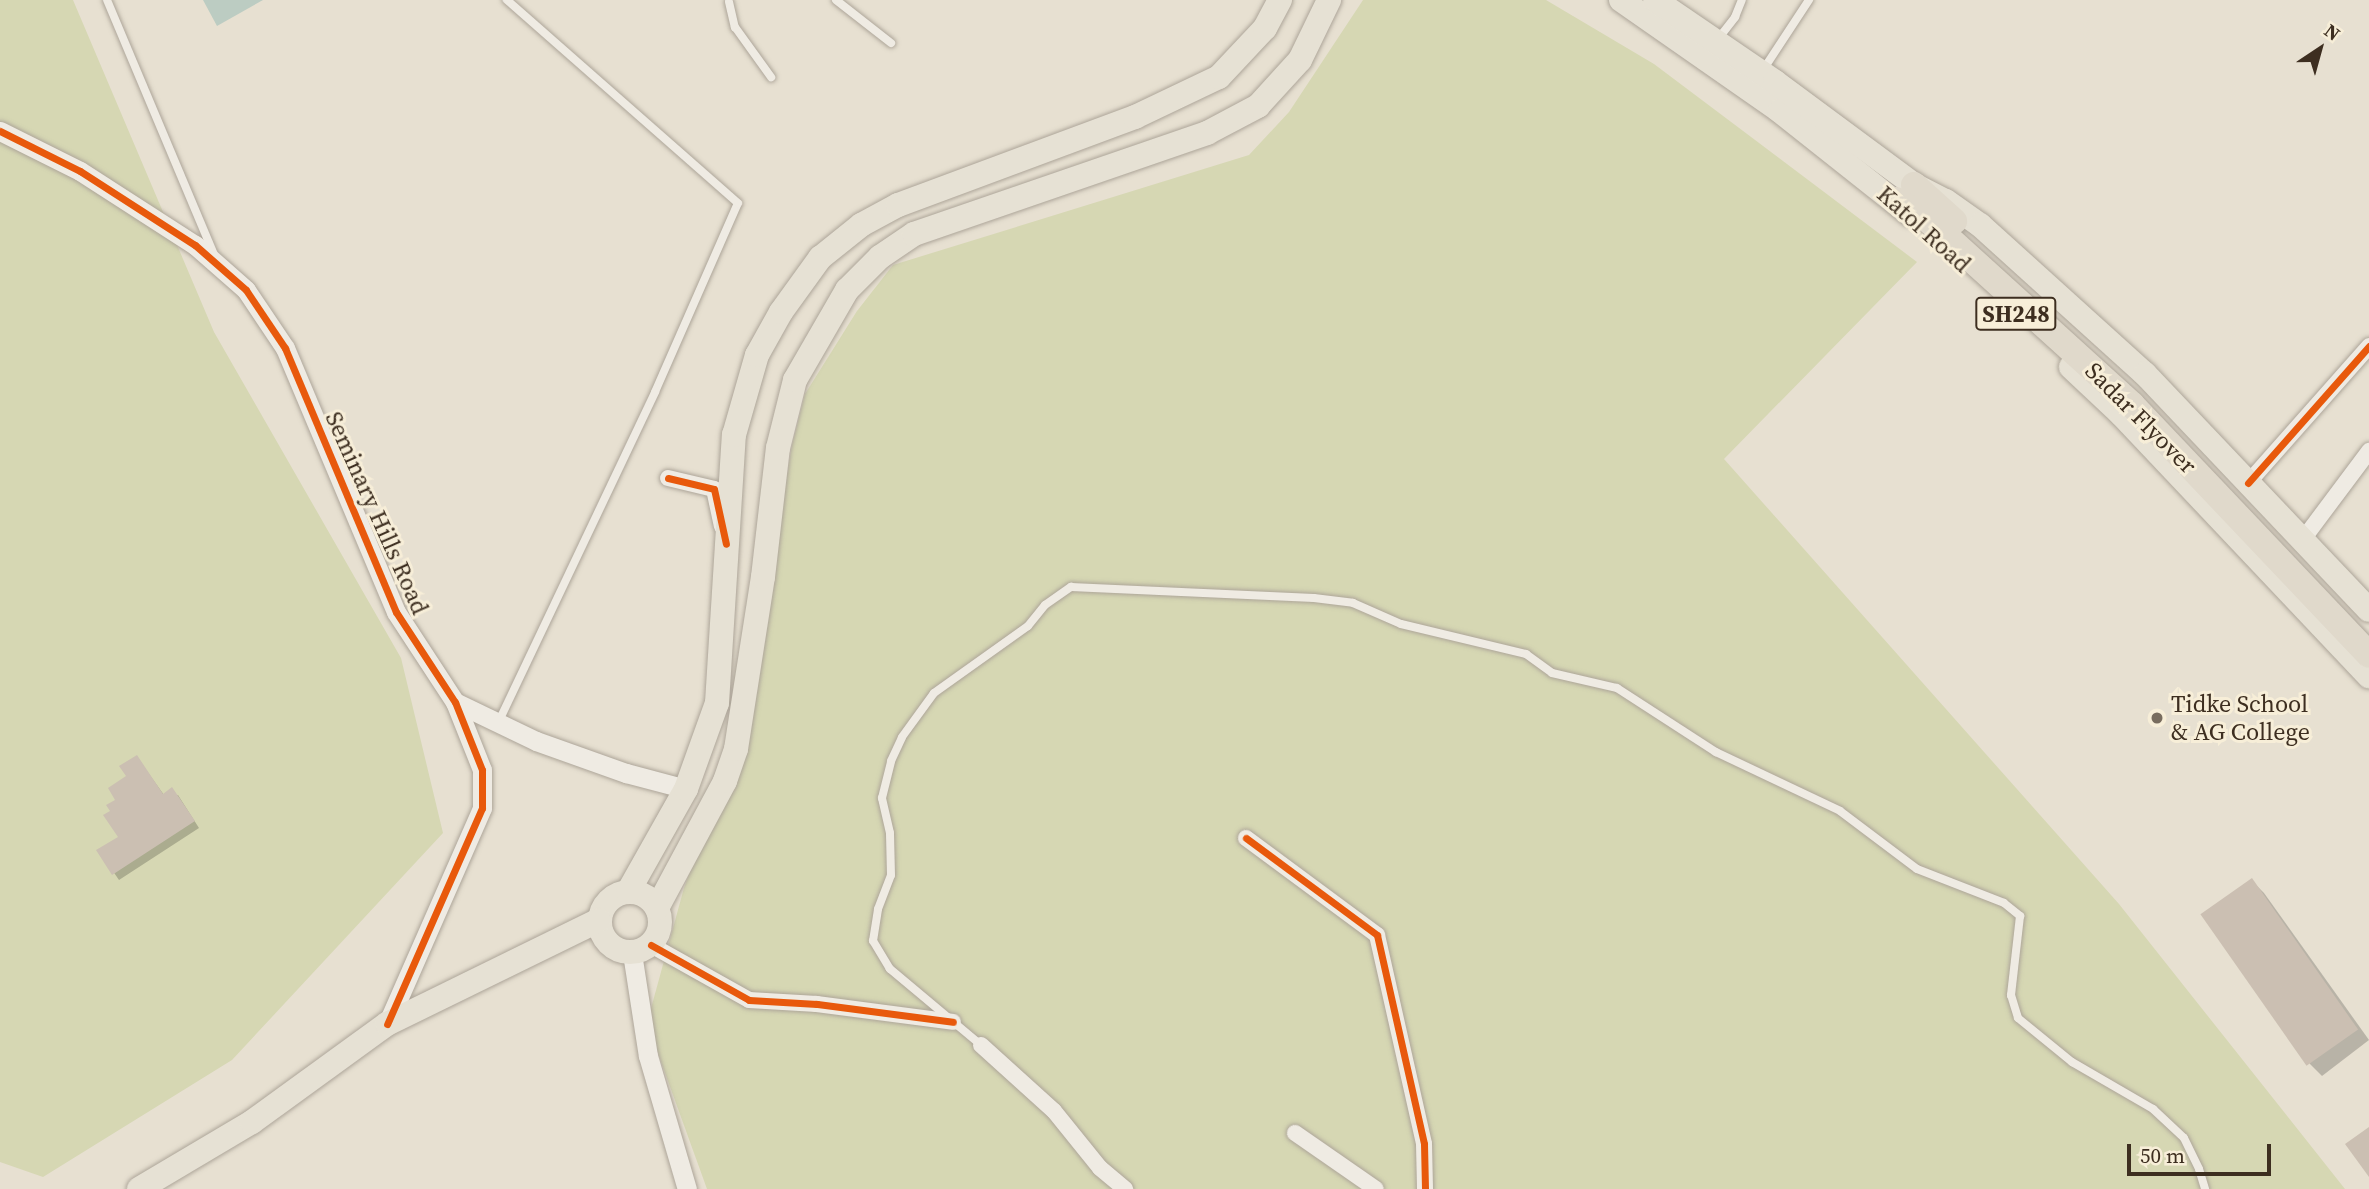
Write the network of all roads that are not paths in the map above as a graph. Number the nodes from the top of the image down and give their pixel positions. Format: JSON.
{"nodes":[{"id":1,"x":107,"y":0,"type":"edge"},
{"id":2,"x":507,"y":0,"type":"edge"},
{"id":3,"x":836,"y":0,"type":"edge"},
{"id":4,"x":1280,"y":0,"type":"edge"},
{"id":5,"x":1329,"y":0,"type":"edge"},
{"id":6,"x":1621,"y":0,"type":"edge"},
{"id":7,"x":1655,"y":0,"type":"edge"},
{"id":8,"x":1742,"y":0,"type":"edge"},
{"id":9,"x":1810,"y":0,"type":"edge"},
{"id":10,"x":729,"y":1,"type":"edge"},
{"id":11,"x":1717,"y":41,"type":"junction"},
{"id":12,"x":891,"y":43,"type":"dead end"},
{"id":13,"x":1762,"y":72,"type":"junction"},
{"id":14,"x":771,"y":77,"type":"dead end"},
{"id":15,"x":0,"y":131,"type":"edge"},
{"id":16,"x":1905,"y":193,"type":"junction"},
{"id":17,"x":1967,"y":243,"type":"junction"},
{"id":18,"x":219,"y":267,"type":"junction"},
{"id":19,"x":2369,"y":346,"type":"edge"},
{"id":20,"x":2369,"y":451,"type":"edge"},
{"id":21,"x":668,"y":478,"type":"dead end"},
{"id":22,"x":2248,"y":483,"type":"junction"},
{"id":23,"x":2304,"y":538,"type":"junction"},
{"id":24,"x":726,"y":544,"type":"junction"},
{"id":25,"x":2369,"y":610,"type":"edge"},
{"id":26,"x":2369,"y":641,"type":"edge"},
{"id":27,"x":2369,"y":655,"type":"edge"},
{"id":28,"x":2369,"y":676,"type":"edge"},
{"id":29,"x":455,"y":702,"type":"junction"},
{"id":30,"x":499,"y":722,"type":"junction"},
{"id":31,"x":686,"y":789,"type":"junction"},
{"id":32,"x":1246,"y":838,"type":"dead end"},
{"id":33,"x":628,"y":892,"type":"junction"},
{"id":34,"x":657,"y":908,"type":"junction"},
{"id":35,"x":599,"y":920,"type":"junction"},
{"id":36,"x":641,"y":949,"type":"junction"},
{"id":37,"x":953,"y":1022,"type":"junction"},
{"id":38,"x":387,"y":1024,"type":"junction"},
{"id":39,"x":981,"y":1045,"type":"joint"},
{"id":40,"x":1295,"y":1133,"type":"dead end"},
{"id":41,"x":139,"y":1189,"type":"edge"},
{"id":42,"x":687,"y":1189,"type":"edge"},
{"id":43,"x":1125,"y":1189,"type":"edge"},
{"id":44,"x":1376,"y":1189,"type":"edge"},
{"id":45,"x":1425,"y":1189,"type":"edge"},
{"id":46,"x":2204,"y":1189,"type":"edge"}],
"edges":[{"from":1,"to":18,"type":"lane"},
{"from":2,"to":30,"type":"lane"},
{"from":3,"to":12,"type":"lane"},
{"from":4,"to":24,"type":"main road"},
{"from":5,"to":34,"type":"main road"},
{"from":6,"to":16,"type":"main road","name":"Katol Road","number":"SH248"},
{"from":7,"to":11,"type":"main road","name":"Katol Road","number":"SH248"},
{"from":8,"to":11,"type":"lane"},
{"from":9,"to":13,"type":"lane"},
{"from":10,"to":14,"type":"lane"},
{"from":11,"to":13,"type":"main road","name":"Katol Road","number":"SH248"},
{"from":13,"to":16,"type":"main road","name":"Katol Road","number":"SH248"},
{"from":15,"to":18,"type":"street","name":"Seminary Hills Road"},
{"from":16,"to":17,"type":"highway","name":"Sadar Flyover"},
{"from":16,"to":22,"type":"main road","name":"Katol Road","number":"SH248"},
{"from":16,"to":28,"type":"main road","name":"Katol Road","number":"SH248"},
{"from":17,"to":26,"type":"highway","name":"Sadar Flyover"},
{"from":17,"to":27,"type":"highway","name":"Sadar Flyover"},
{"from":18,"to":29,"type":"street","name":"Seminary Hills Road"},
{"from":19,"to":22,"type":"street"},
{"from":20,"to":23,"type":"street"},
{"from":21,"to":24,"type":"street"},
{"from":22,"to":23,"type":"main road","name":"Katol Road","number":"SH248"},
{"from":23,"to":25,"type":"main road","name":"Katol Road","number":"SH248"},
{"from":24,"to":31,"type":"main road"},
{"from":29,"to":30,"type":"street"},
{"from":29,"to":38,"type":"street","name":"Seminary Hills Road"},
{"from":30,"to":31,"type":"street"},
{"from":31,"to":33,"type":"main road"},
{"from":32,"to":45,"type":"street"},
{"from":33,"to":34,"type":"main road"},
{"from":33,"to":35,"type":"main road"},
{"from":34,"to":36,"type":"main road"},
{"from":35,"to":36,"type":"main road"},
{"from":35,"to":38,"type":"main road"},
{"from":36,"to":37,"type":"street"},
{"from":36,"to":42,"type":"street"},
{"from":37,"to":39,"type":"lane"},
{"from":37,"to":46,"type":"lane"},
{"from":38,"to":41,"type":"main road"},
{"from":39,"to":43,"type":"street"},
{"from":40,"to":44,"type":"street"}]}
